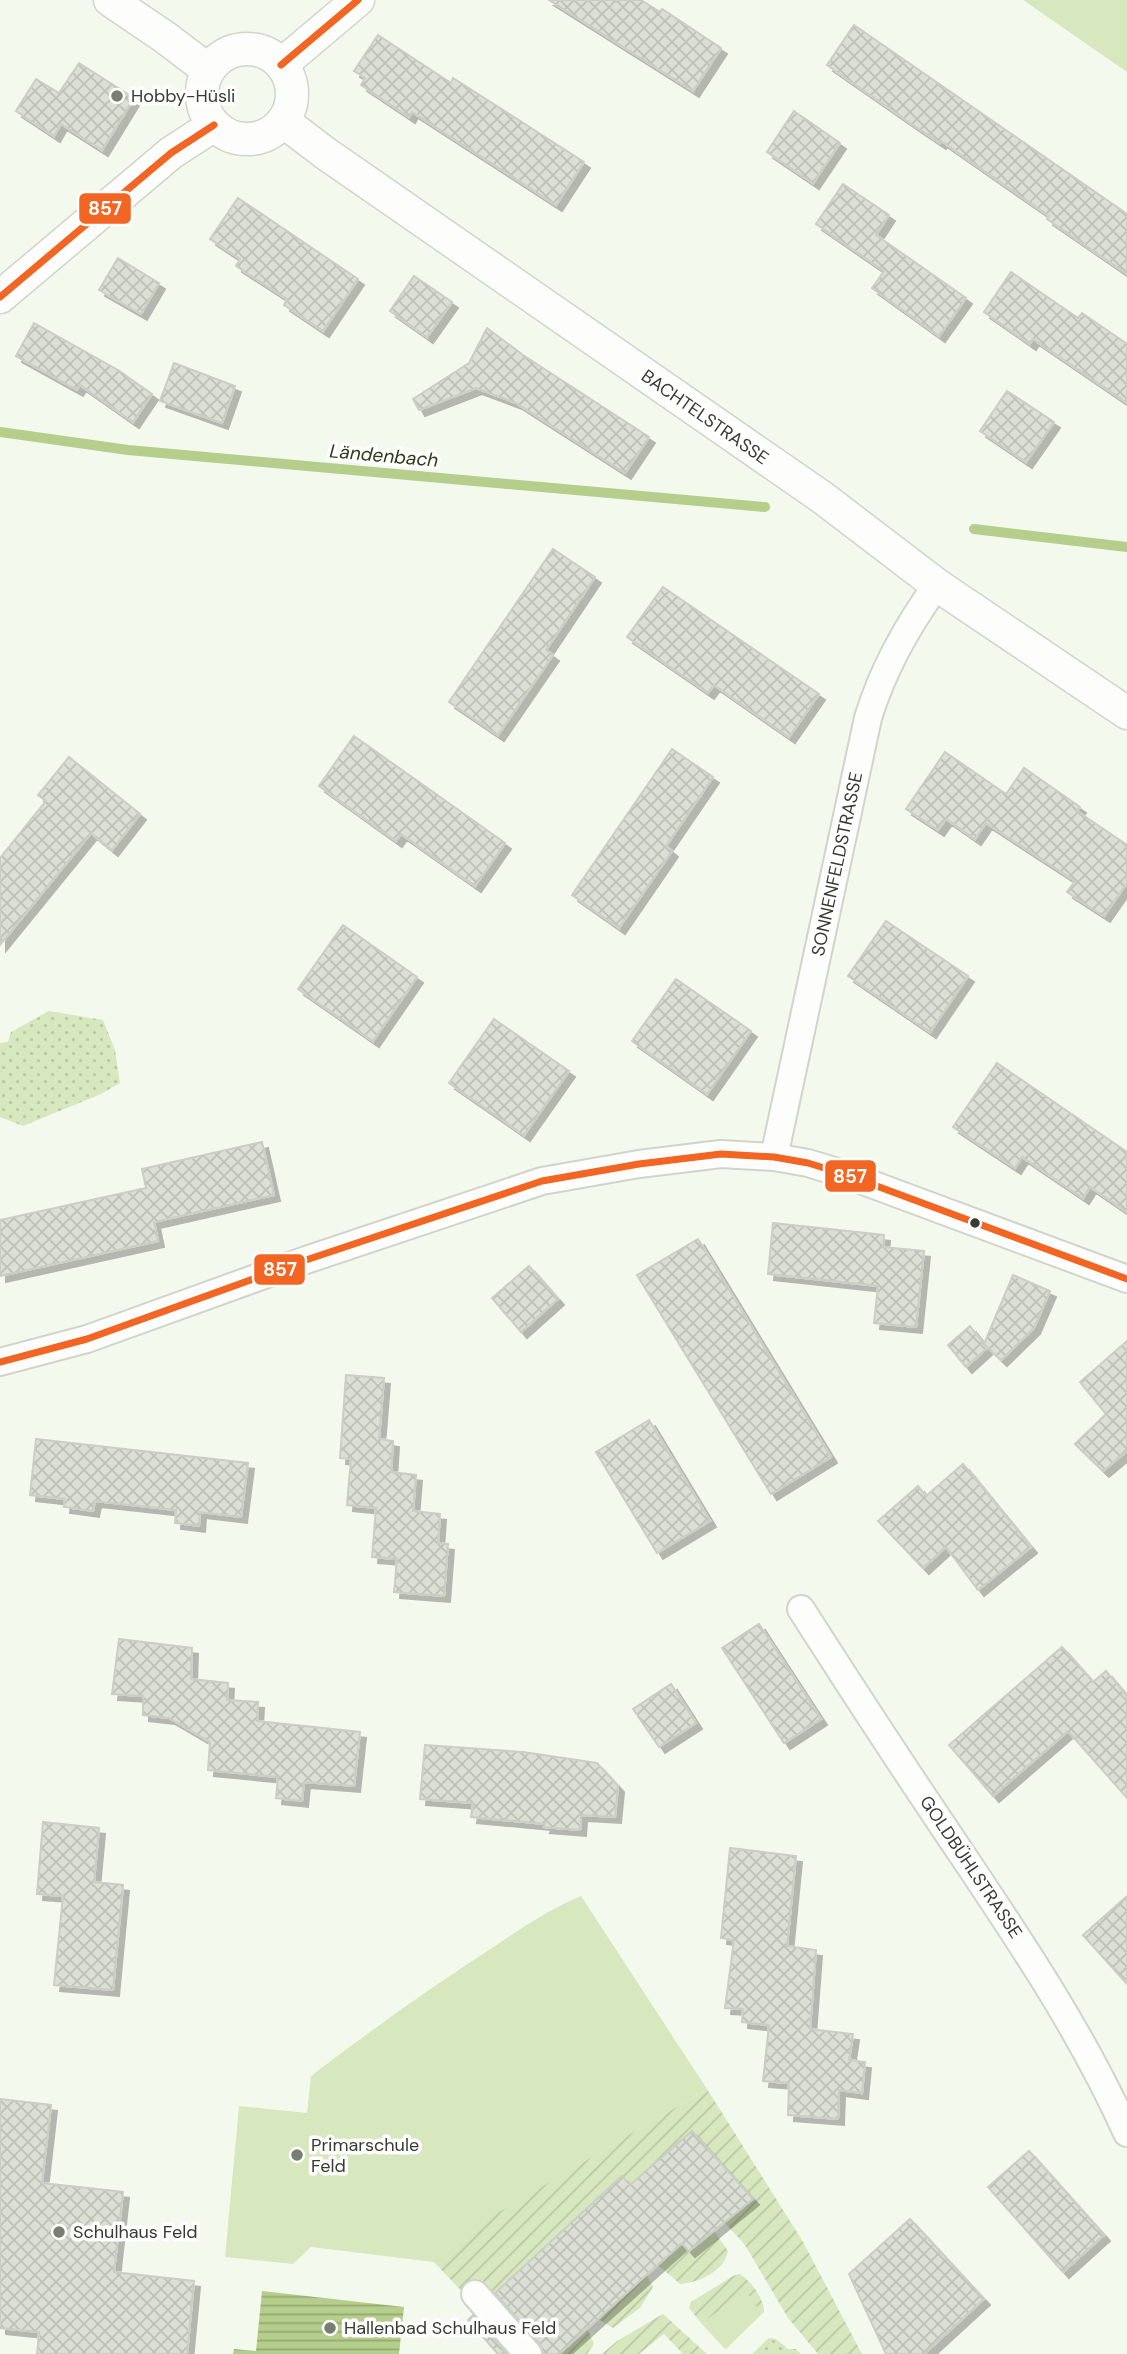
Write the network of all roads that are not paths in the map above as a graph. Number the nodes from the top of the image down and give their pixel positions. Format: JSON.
{"nodes":[{"id":1,"x":110,"y":0,"type":"edge"},
{"id":2,"x":358,"y":0,"type":"edge"},
{"id":3,"x":281,"y":65,"type":"junction"},
{"id":4,"x":208,"y":70,"type":"junction"},
{"id":5,"x":283,"y":121,"type":"junction"},
{"id":6,"x":214,"y":125,"type":"junction"},
{"id":7,"x":0,"y":297,"type":"edge"},
{"id":8,"x":937,"y":585,"type":"junction"},
{"id":9,"x":1127,"y":713,"type":"edge"},
{"id":10,"x":774,"y":1157,"type":"junction"},
{"id":11,"x":1127,"y":1279,"type":"edge"},
{"id":12,"x":0,"y":1362,"type":"edge"},
{"id":13,"x":802,"y":1609,"type":"dead end"},
{"id":14,"x":1127,"y":2133,"type":"edge"},
{"id":15,"x":475,"y":2294,"type":"dead end"},
{"id":16,"x":528,"y":2354,"type":"edge"}],
"edges":[{"from":1,"to":4,"type":"street"},
{"from":2,"to":3,"type":"street"},
{"from":3,"to":4,"type":"street"},
{"from":3,"to":5,"type":"street"},
{"from":4,"to":6,"type":"street"},
{"from":5,"to":6,"type":"street"},
{"from":5,"to":8,"type":"street","name":"BACHTELSTRASSE"},
{"from":6,"to":7,"type":"street"},
{"from":8,"to":9,"type":"street","name":"BACHTELSTRASSE"},
{"from":8,"to":10,"type":"street","name":"SONNENFELDSTRASSE"},
{"from":10,"to":11,"type":"street"},
{"from":10,"to":12,"type":"street"},
{"from":13,"to":14,"type":"street","name":"GOLDBÜHLSTRASSE"},
{"from":15,"to":16,"type":"street"}]}
